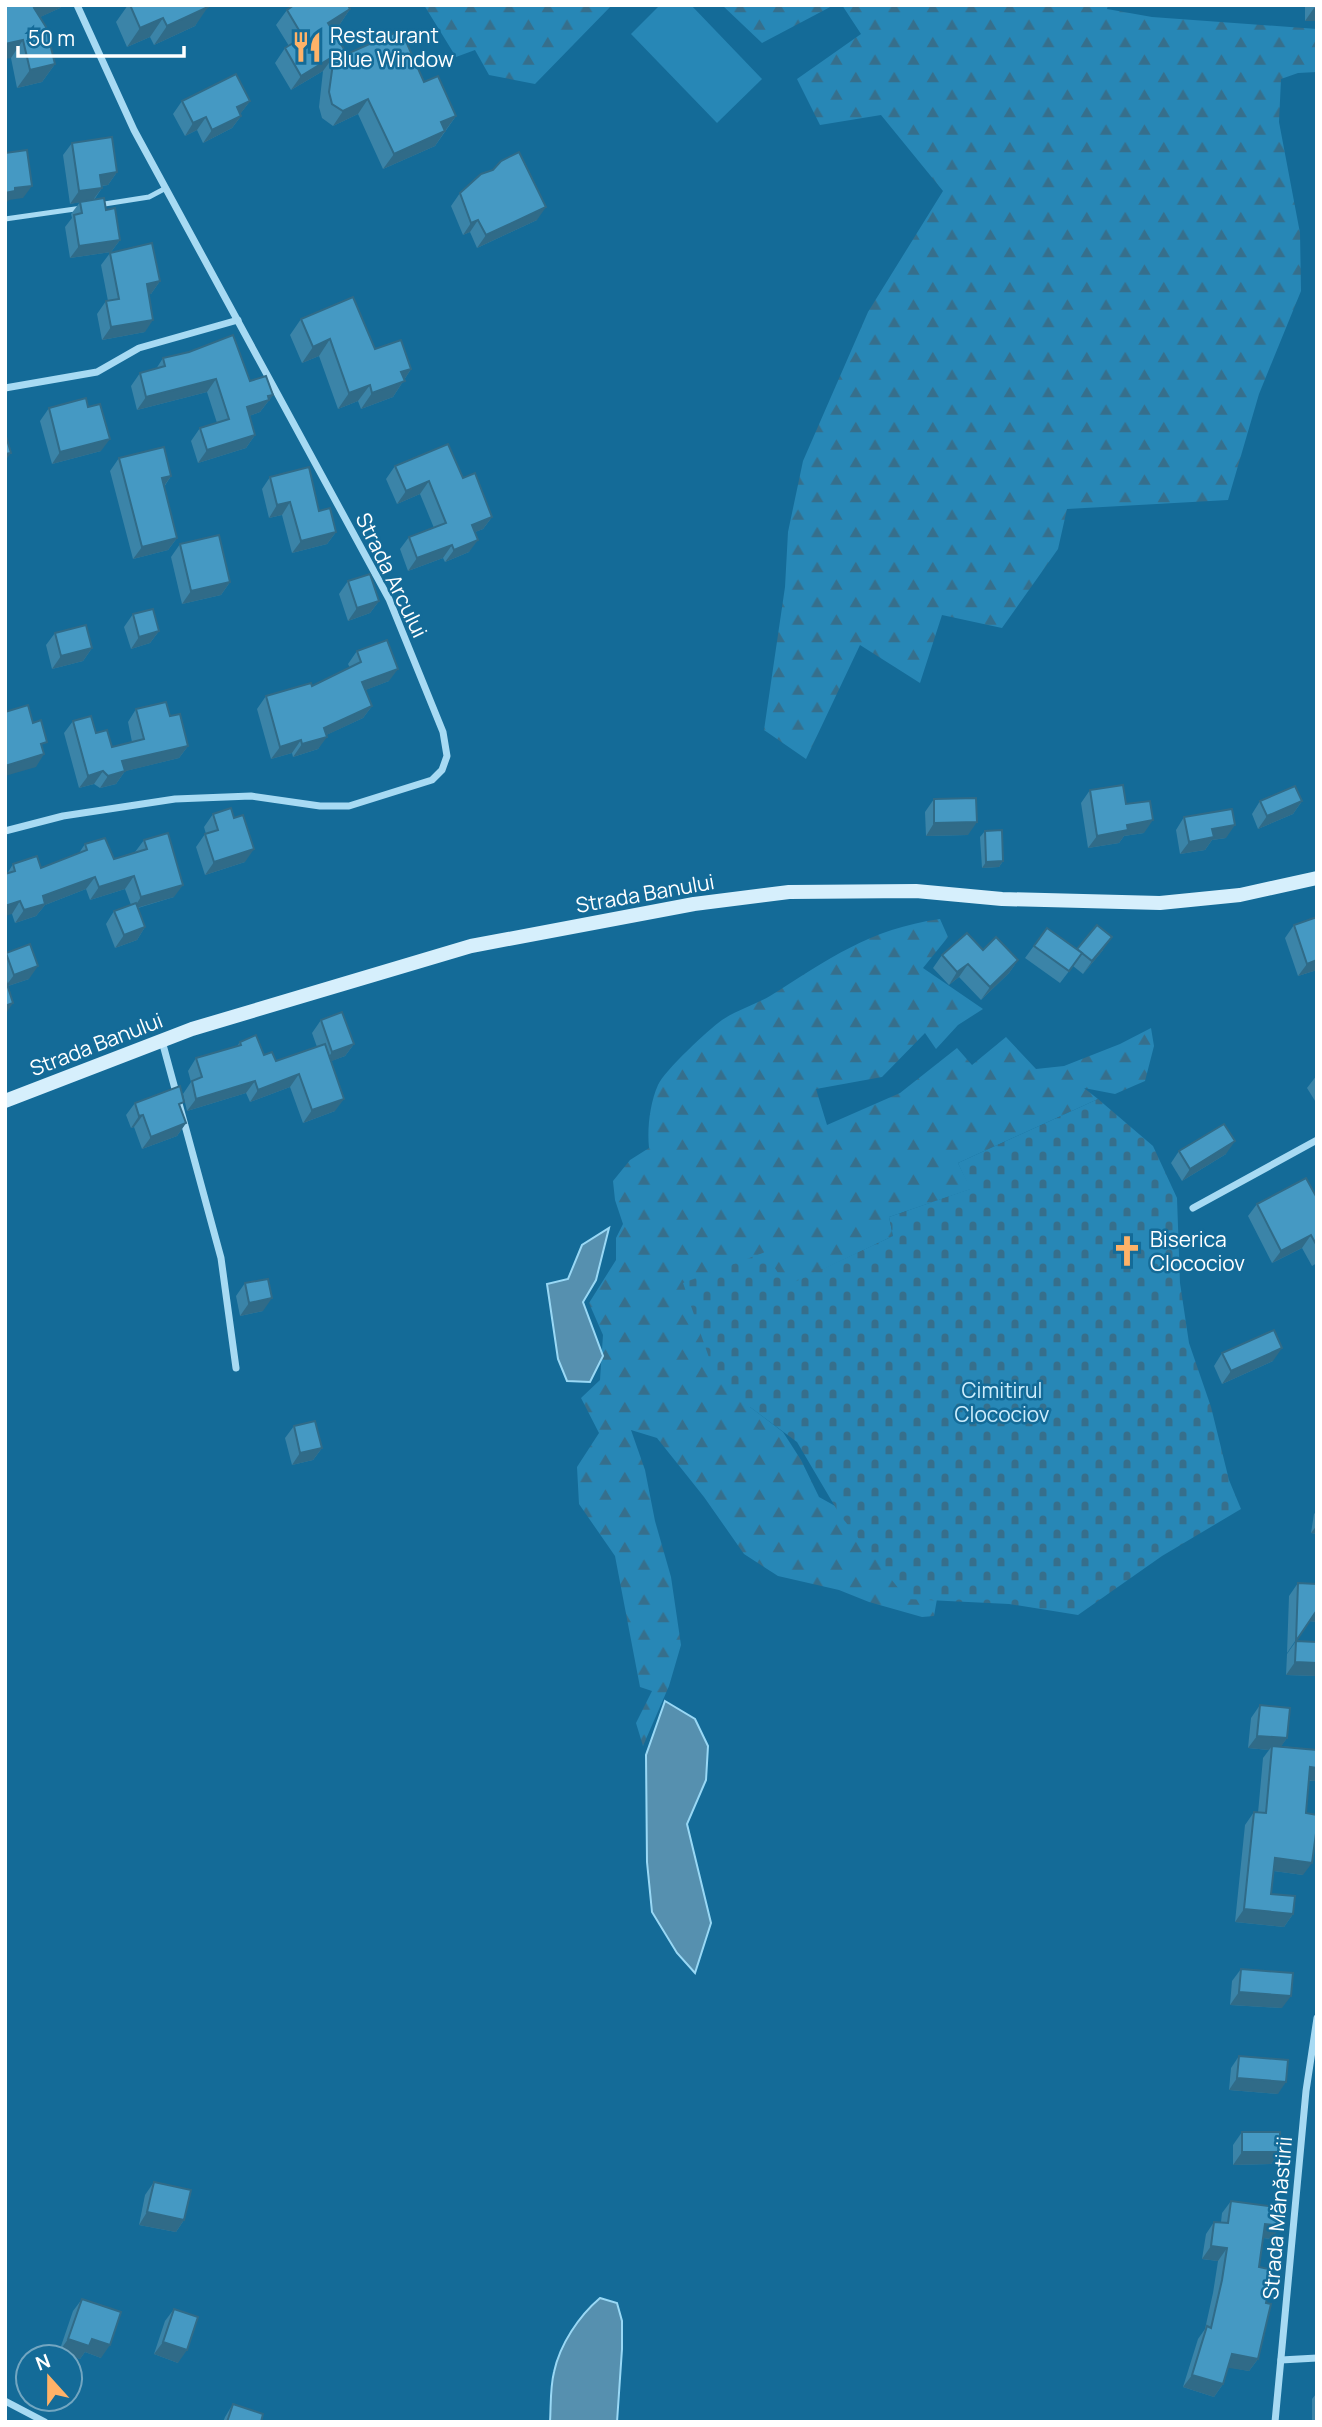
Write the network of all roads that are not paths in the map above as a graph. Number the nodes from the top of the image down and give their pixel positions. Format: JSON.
{"nodes":[{"id":1,"x":77,"y":5,"type":"edge"},
{"id":2,"x":166,"y":188,"type":"junction"},
{"id":3,"x":5,"y":219,"type":"edge"},
{"id":4,"x":237,"y":320,"type":"junction"},
{"id":5,"x":5,"y":388,"type":"edge"},
{"id":6,"x":5,"y":831,"type":"edge"},
{"id":7,"x":1317,"y":878,"type":"edge"},
{"id":8,"x":162,"y":1041,"type":"junction"},
{"id":9,"x":5,"y":1101,"type":"edge"},
{"id":10,"x":1317,"y":1140,"type":"edge"},
{"id":11,"x":1193,"y":1208,"type":"dead end"},
{"id":12,"x":236,"y":1368,"type":"dead end"},
{"id":13,"x":1317,"y":2018,"type":"edge"},
{"id":14,"x":1317,"y":2358,"type":"edge"},
{"id":15,"x":1281,"y":2360,"type":"junction"},
{"id":16,"x":5,"y":2401,"type":"edge"},
{"id":17,"x":45,"y":2422,"type":"edge"},
{"id":18,"x":1275,"y":2422,"type":"edge"}],
"edges":[{"from":1,"to":2,"type":"street","name":"Strada Arcului"},
{"from":2,"to":3,"type":"lane"},
{"from":2,"to":4,"type":"street","name":"Strada Arcului"},
{"from":4,"to":5,"type":"street"},
{"from":4,"to":6,"type":"street","name":"Strada Arcului"},
{"from":7,"to":8,"type":"street","name":"Strada Banului"},
{"from":8,"to":9,"type":"street","name":"Strada Banului"},
{"from":8,"to":12,"type":"street"},
{"from":10,"to":11,"type":"street"},
{"from":13,"to":15,"type":"street","name":"Strada Mănăstirii"},
{"from":14,"to":15,"type":"street"},
{"from":15,"to":18,"type":"street","name":"Strada Mănăstirii"},
{"from":16,"to":17,"type":"street"}]}
